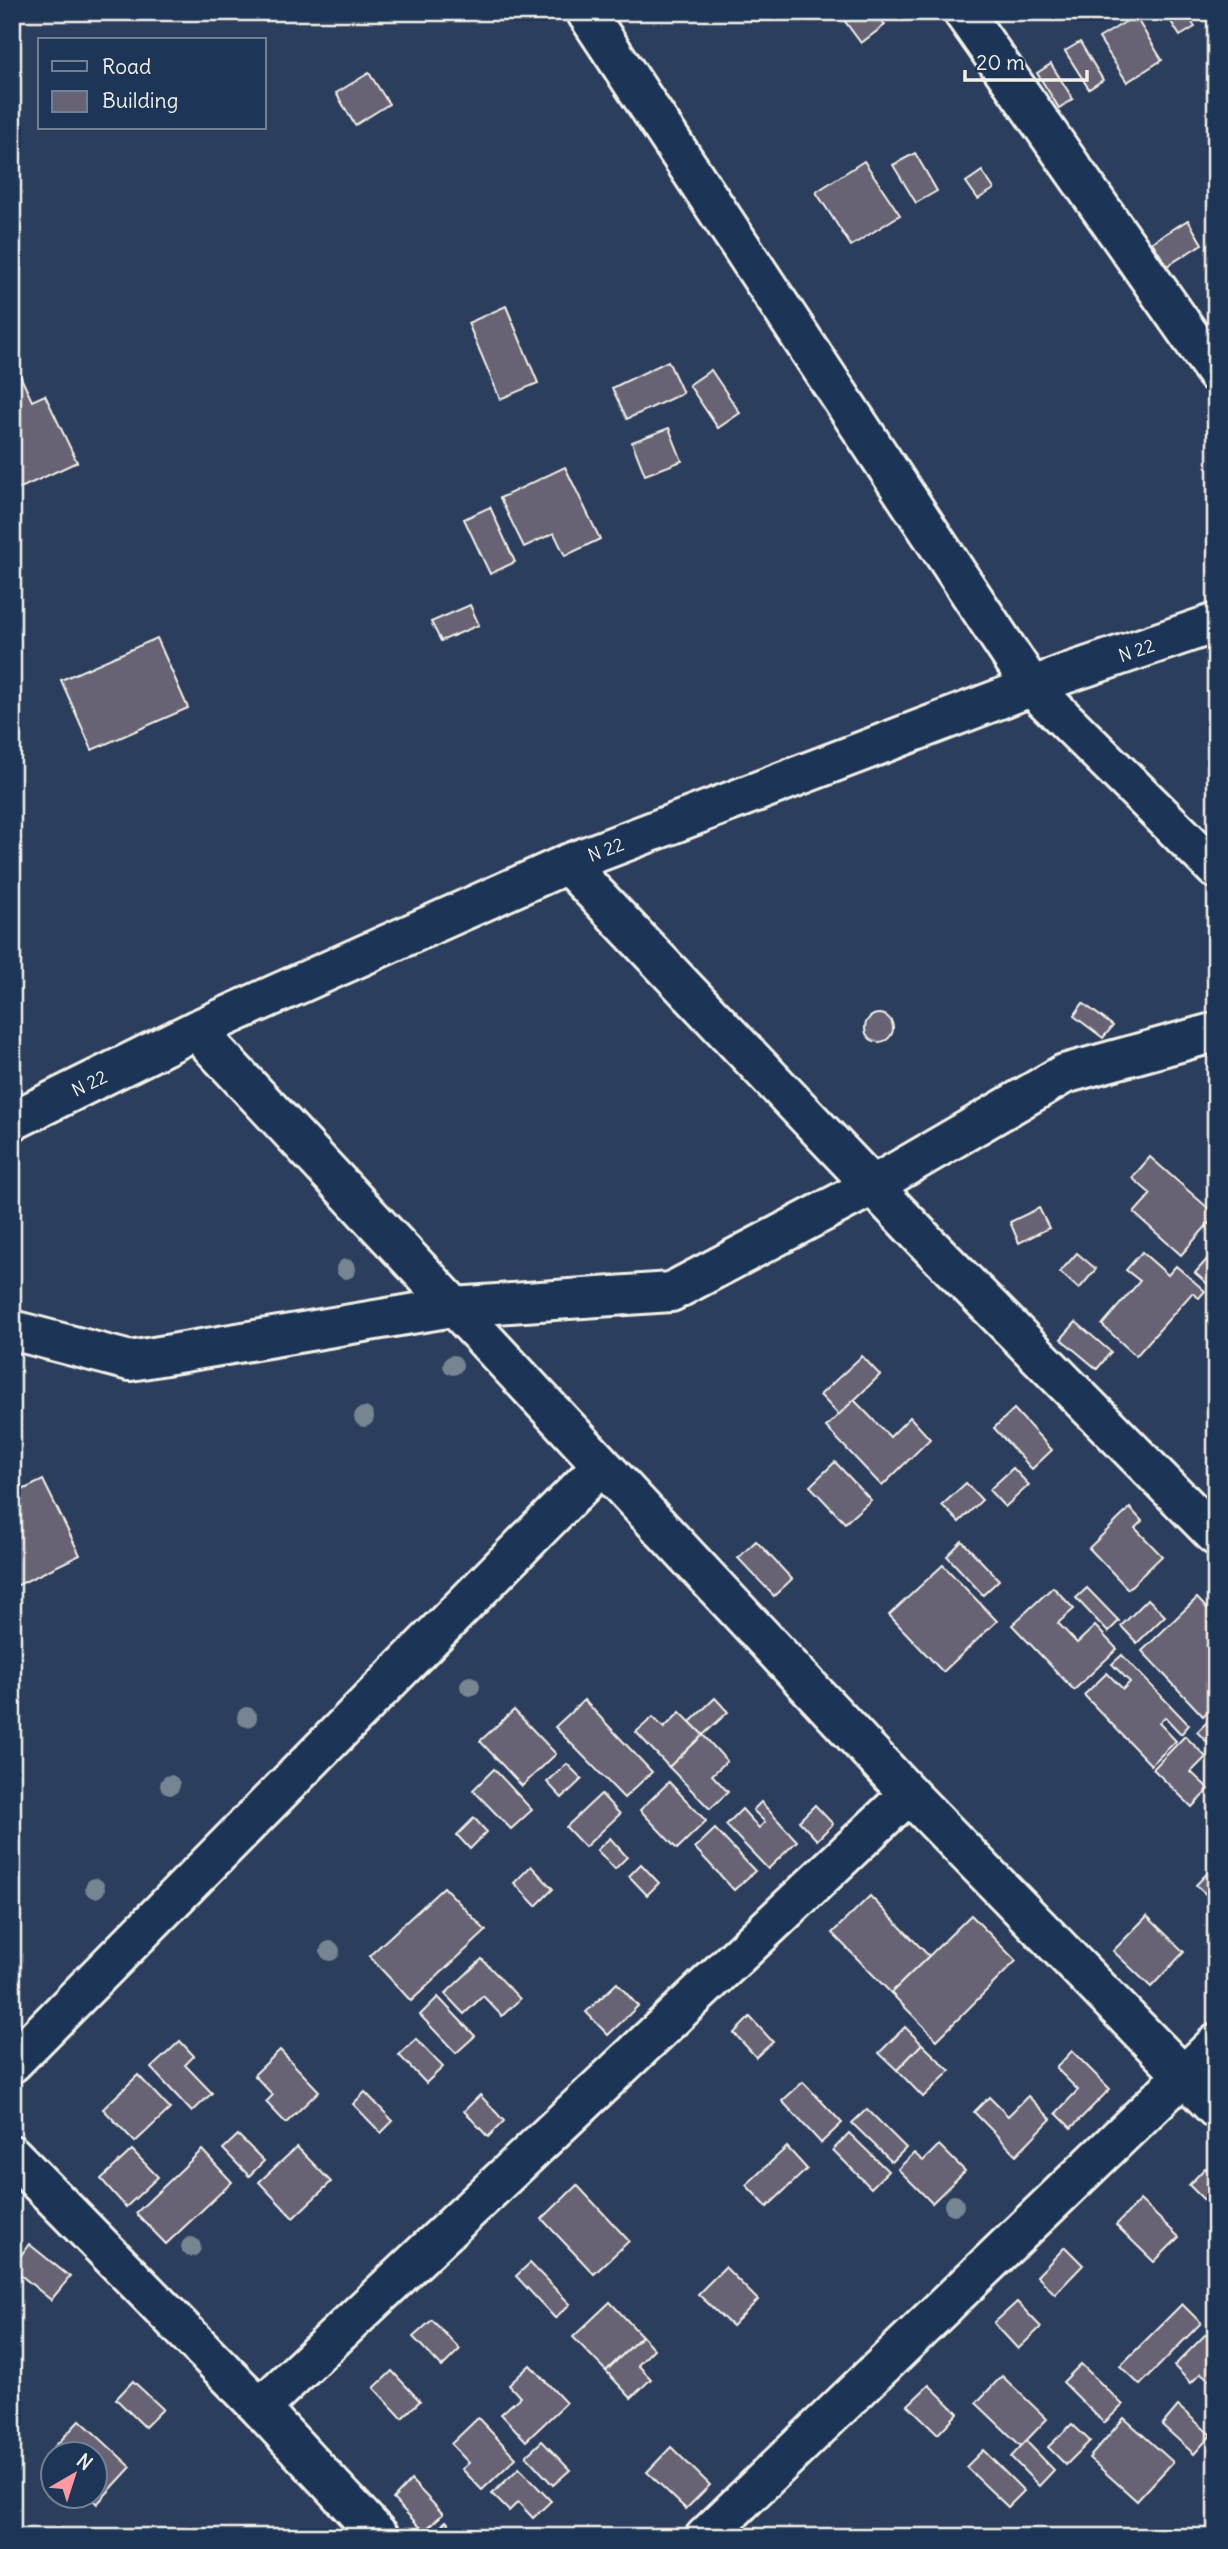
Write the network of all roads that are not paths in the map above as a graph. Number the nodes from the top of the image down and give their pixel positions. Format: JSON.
{"nodes":[{"id":1,"x":586,"y":12,"type":"edge"},
{"id":2,"x":963,"y":12,"type":"edge"},
{"id":3,"x":1216,"y":373,"type":"edge"},
{"id":4,"x":1216,"y":624,"type":"edge"},
{"id":5,"x":1032,"y":687,"type":"junction"},
{"id":6,"x":567,"y":864,"type":"junction"},
{"id":7,"x":1216,"y":869,"type":"edge"},
{"id":8,"x":196,"y":1030,"type":"junction"},
{"id":9,"x":1216,"y":1032,"type":"edge"},
{"id":10,"x":12,"y":1121,"type":"edge"},
{"id":11,"x":872,"y":1186,"type":"junction"},
{"id":12,"x":453,"y":1307,"type":"junction"},
{"id":13,"x":12,"y":1330,"type":"edge"},
{"id":14,"x":601,"y":1466,"type":"junction"},
{"id":15,"x":1216,"y":1536,"type":"edge"},
{"id":16,"x":909,"y":1794,"type":"junction"},
{"id":17,"x":1216,"y":2044,"type":"edge"},
{"id":18,"x":12,"y":2063,"type":"edge"},
{"id":19,"x":1183,"y":2076,"type":"junction"},
{"id":20,"x":1216,"y":2109,"type":"edge"},
{"id":21,"x":12,"y":2155,"type":"edge"},
{"id":22,"x":260,"y":2408,"type":"junction"},
{"id":23,"x":380,"y":2537,"type":"edge"},
{"id":24,"x":705,"y":2537,"type":"edge"}],
"edges":[{"from":1,"to":5,"type":"street"},
{"from":2,"to":3,"type":"street"},
{"from":4,"to":5,"type":"street","name":"N 22","number":"N 22"},
{"from":5,"to":6,"type":"street","name":"N 22","number":"N 22"},
{"from":5,"to":7,"type":"street"},
{"from":6,"to":8,"type":"street","name":"N 22","number":"N 22"},
{"from":6,"to":11,"type":"street"},
{"from":8,"to":10,"type":"street","name":"N 22","number":"N 22"},
{"from":8,"to":12,"type":"street"},
{"from":9,"to":11,"type":"street"},
{"from":11,"to":12,"type":"street"},
{"from":11,"to":15,"type":"street"},
{"from":12,"to":13,"type":"street"},
{"from":12,"to":14,"type":"street"},
{"from":14,"to":16,"type":"street"},
{"from":14,"to":18,"type":"street"},
{"from":16,"to":19,"type":"street"},
{"from":16,"to":22,"type":"street"},
{"from":17,"to":19,"type":"street"},
{"from":19,"to":20,"type":"street"},
{"from":19,"to":24,"type":"street"},
{"from":21,"to":22,"type":"street"},
{"from":22,"to":23,"type":"street"}]}
